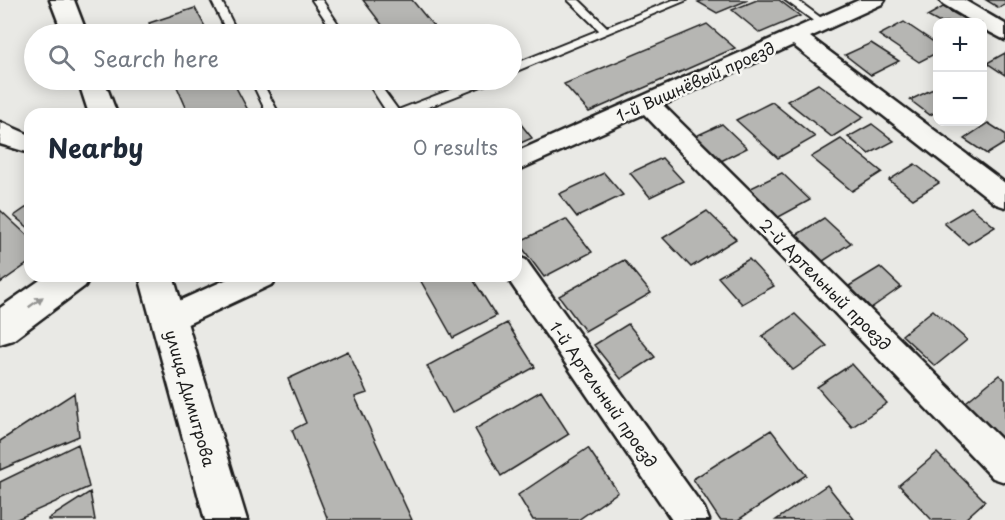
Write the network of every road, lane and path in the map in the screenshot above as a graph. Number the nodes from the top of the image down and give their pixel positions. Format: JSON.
{"nodes":[{"id":1,"x":62,"y":0,"type":"edge"},
{"id":2,"x":216,"y":0,"type":"edge"},
{"id":3,"x":317,"y":0,"type":"edge"},
{"id":4,"x":573,"y":0,"type":"edge"},
{"id":5,"x":682,"y":0,"type":"edge"},
{"id":6,"x":790,"y":0,"type":"edge"},
{"id":7,"x":875,"y":0,"type":"edge"},
{"id":8,"x":950,"y":0,"type":"edge"},
{"id":9,"x":823,"y":23,"type":"junction"},
{"id":10,"x":71,"y":24,"type":"edge"},
{"id":11,"x":228,"y":24,"type":"edge"},
{"id":12,"x":333,"y":24,"type":"edge"},
{"id":13,"x":606,"y":31,"type":"junction"},
{"id":14,"x":1005,"y":33,"type":"edge"},
{"id":15,"x":794,"y":36,"type":"junction"},
{"id":16,"x":522,"y":65,"type":"edge"},
{"id":17,"x":94,"y":90,"type":"edge"},
{"id":18,"x":261,"y":90,"type":"edge"},
{"id":19,"x":378,"y":90,"type":"edge"},
{"id":20,"x":460,"y":90,"type":"edge"},
{"id":21,"x":647,"y":103,"type":"junction"},
{"id":22,"x":101,"y":108,"type":"edge"},
{"id":23,"x":270,"y":108,"type":"edge"},
{"id":24,"x":390,"y":108,"type":"edge"},
{"id":25,"x":415,"y":108,"type":"edge"},
{"id":26,"x":0,"y":131,"type":"edge"},
{"id":27,"x":24,"y":142,"type":"edge"},
{"id":28,"x":522,"y":159,"type":"edge"},
{"id":29,"x":1005,"y":197,"type":"edge"},
{"id":30,"x":522,"y":277,"type":"edge"},
{"id":31,"x":65,"y":282,"type":"edge"},
{"id":32,"x":158,"y":282,"type":"edge"},
{"id":33,"x":250,"y":282,"type":"edge"},
{"id":34,"x":168,"y":319,"type":"junction"},
{"id":35,"x":0,"y":328,"type":"edge"},
{"id":36,"x":1005,"y":466,"type":"edge"},
{"id":37,"x":226,"y":520,"type":"edge"},
{"id":38,"x":692,"y":520,"type":"edge"}],
"edges":[{"from":1,"to":10,"type":"street"},
{"from":2,"to":11,"type":"lane"},
{"from":3,"to":12,"type":"lane"},
{"from":4,"to":13,"type":"lane"},
{"from":5,"to":13,"type":"lane"},
{"from":6,"to":9,"type":"lane"},
{"from":7,"to":9,"type":"street","name":"1-й Вишнёвый проезд"},
{"from":8,"to":14,"type":"street"},
{"from":9,"to":15,"type":"street","name":"1-й Вишнёвый проезд"},
{"from":13,"to":16,"type":"lane"},
{"from":15,"to":21,"type":"street","name":"1-й Вишнёвый проезд"},
{"from":15,"to":29,"type":"street"},
{"from":17,"to":22,"type":"street"},
{"from":18,"to":23,"type":"lane"},
{"from":19,"to":24,"type":"lane"},
{"from":20,"to":25,"type":"lane"},
{"from":21,"to":28,"type":"street","name":"1-й Вишнёвый проезд"},
{"from":21,"to":36,"type":"street","name":"2-й Артельный проезд"},
{"from":26,"to":27,"type":"street"},
{"from":30,"to":38,"type":"street","name":"1-й Артельный проезд"},
{"from":35,"to":31,"type":"street","one_way":true},
{"from":32,"to":34,"type":"street","name":"улица Димитрова"},
{"from":33,"to":34,"type":"street"},
{"from":34,"to":37,"type":"street","name":"улица Димитрова"}]}
